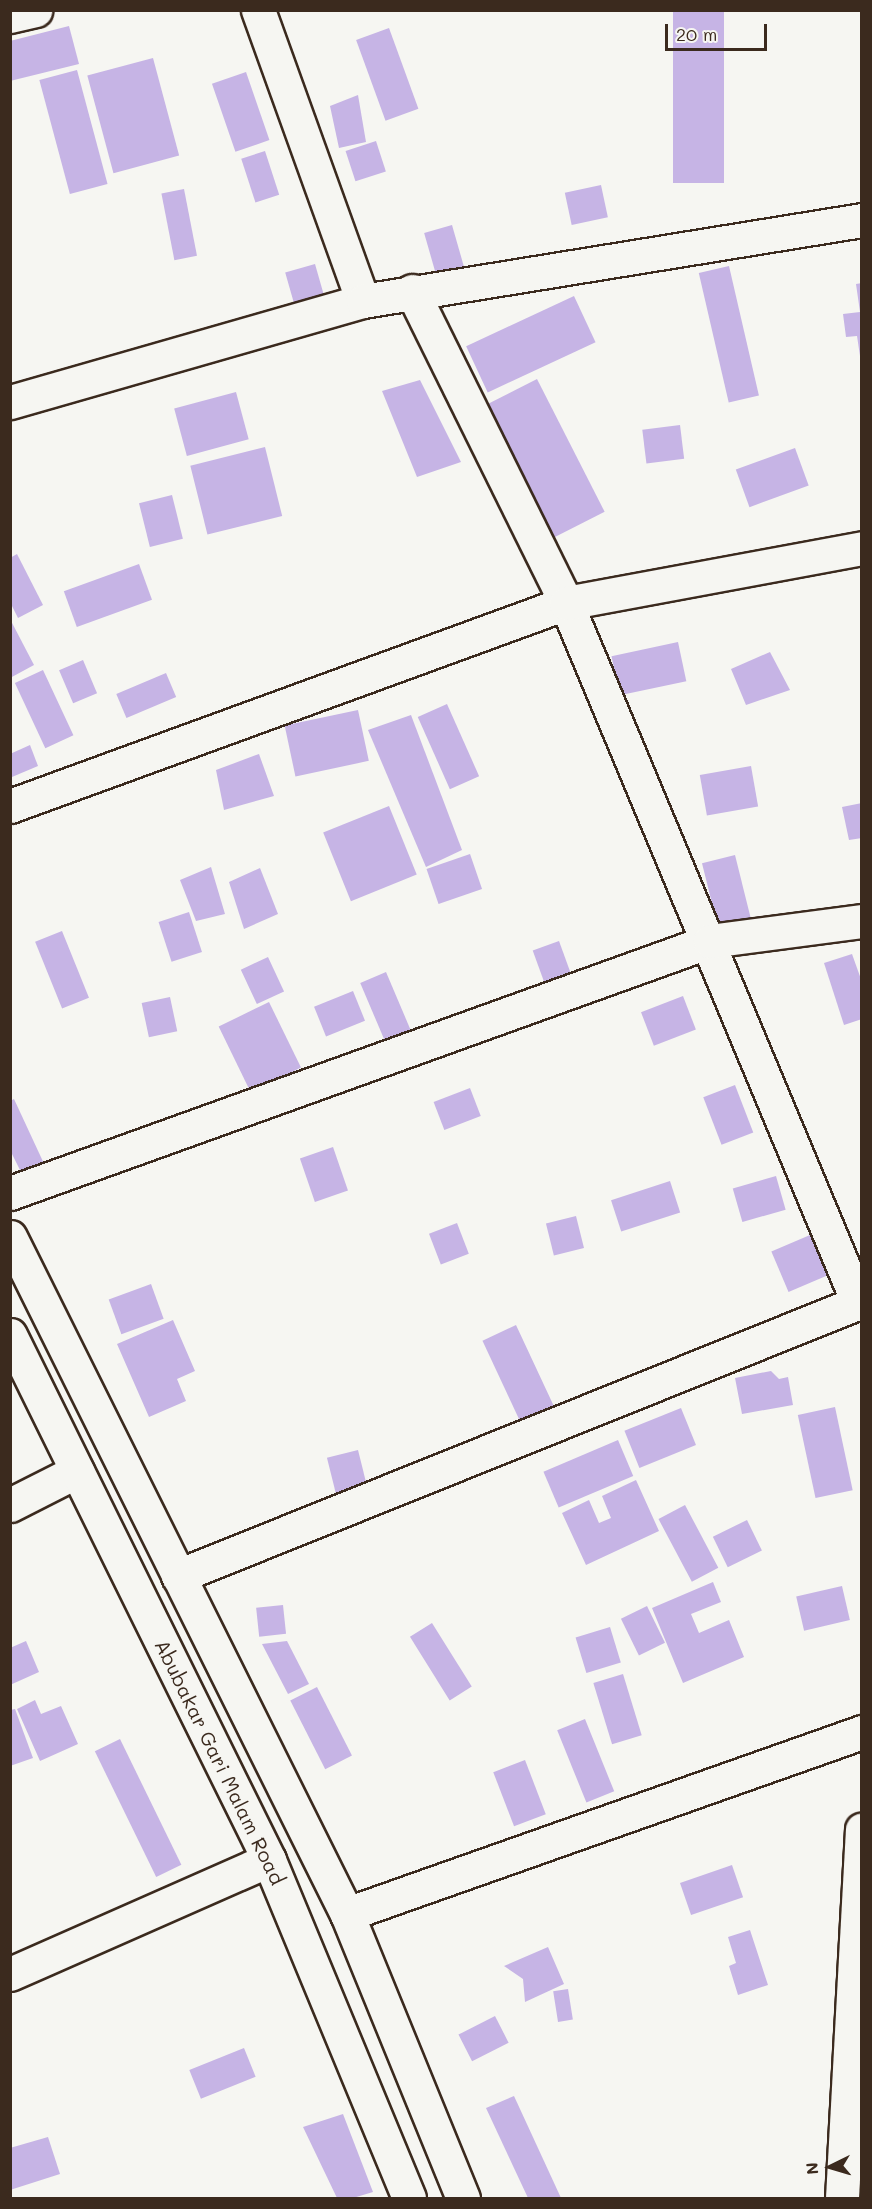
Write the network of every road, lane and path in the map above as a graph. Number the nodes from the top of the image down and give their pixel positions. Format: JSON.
{"nodes":[{"id":1,"x":35,"y":10,"type":"edge"},
{"id":2,"x":258,"y":10,"type":"edge"},
{"id":3,"x":10,"y":16,"type":"edge"},
{"id":4,"x":861,"y":220,"type":"edge"},
{"id":5,"x":412,"y":291,"type":"junction"},
{"id":6,"x":363,"y":301,"type":"junction"},
{"id":7,"x":10,"y":402,"type":"edge"},
{"id":8,"x":861,"y":548,"type":"edge"},
{"id":9,"x":566,"y":603,"type":"junction"},
{"id":10,"x":10,"y":806,"type":"edge"},
{"id":11,"x":861,"y":921,"type":"edge"},
{"id":12,"x":710,"y":941,"type":"junction"},
{"id":13,"x":10,"y":1193,"type":"edge"},
{"id":14,"x":10,"y":1237,"type":"edge"},
{"id":15,"x":860,"y":1301,"type":"edge"},
{"id":16,"x":10,"y":1335,"type":"edge"},
{"id":17,"x":77,"y":1471,"type":"junction"},
{"id":18,"x":10,"y":1505,"type":"edge"},
{"id":19,"x":178,"y":1576,"type":"junction"},
{"id":20,"x":861,"y":1732,"type":"edge"},
{"id":21,"x":861,"y":1830,"type":"edge"},
{"id":22,"x":269,"y":1860,"type":"junction"},
{"id":23,"x":347,"y":1914,"type":"junction"},
{"id":24,"x":858,"y":1973,"type":"edge"},
{"id":25,"x":10,"y":1974,"type":"edge"},
{"id":26,"x":409,"y":2199,"type":"edge"},
{"id":27,"x":463,"y":2199,"type":"edge"},
{"id":28,"x":842,"y":2199,"type":"edge"}],
"edges":[{"from":1,"to":3,"type":"street"},
{"from":2,"to":6,"type":"street"},
{"from":4,"to":5,"type":"street"},
{"from":5,"to":6,"type":"street"},
{"from":5,"to":9,"type":"street"},
{"from":6,"to":7,"type":"street"},
{"from":8,"to":9,"type":"street"},
{"from":9,"to":10,"type":"street"},
{"from":9,"to":12,"type":"street"},
{"from":11,"to":12,"type":"street"},
{"from":12,"to":13,"type":"street"},
{"from":12,"to":15,"type":"street"},
{"from":14,"to":19,"type":"street"},
{"from":15,"to":19,"type":"street"},
{"from":16,"to":17,"type":"street","name":"Abubakar Gari Malam Road"},
{"from":17,"to":18,"type":"street"},
{"from":17,"to":22,"type":"street","name":"Abubakar Gari Malam Road"},
{"from":19,"to":23,"type":"street"},
{"from":20,"to":23,"type":"street"},
{"from":21,"to":24,"type":"street"},
{"from":22,"to":25,"type":"street"},
{"from":22,"to":26,"type":"street","name":"Abubakar Gari Malam Road"},
{"from":23,"to":27,"type":"street"},
{"from":24,"to":28,"type":"street"}]}
